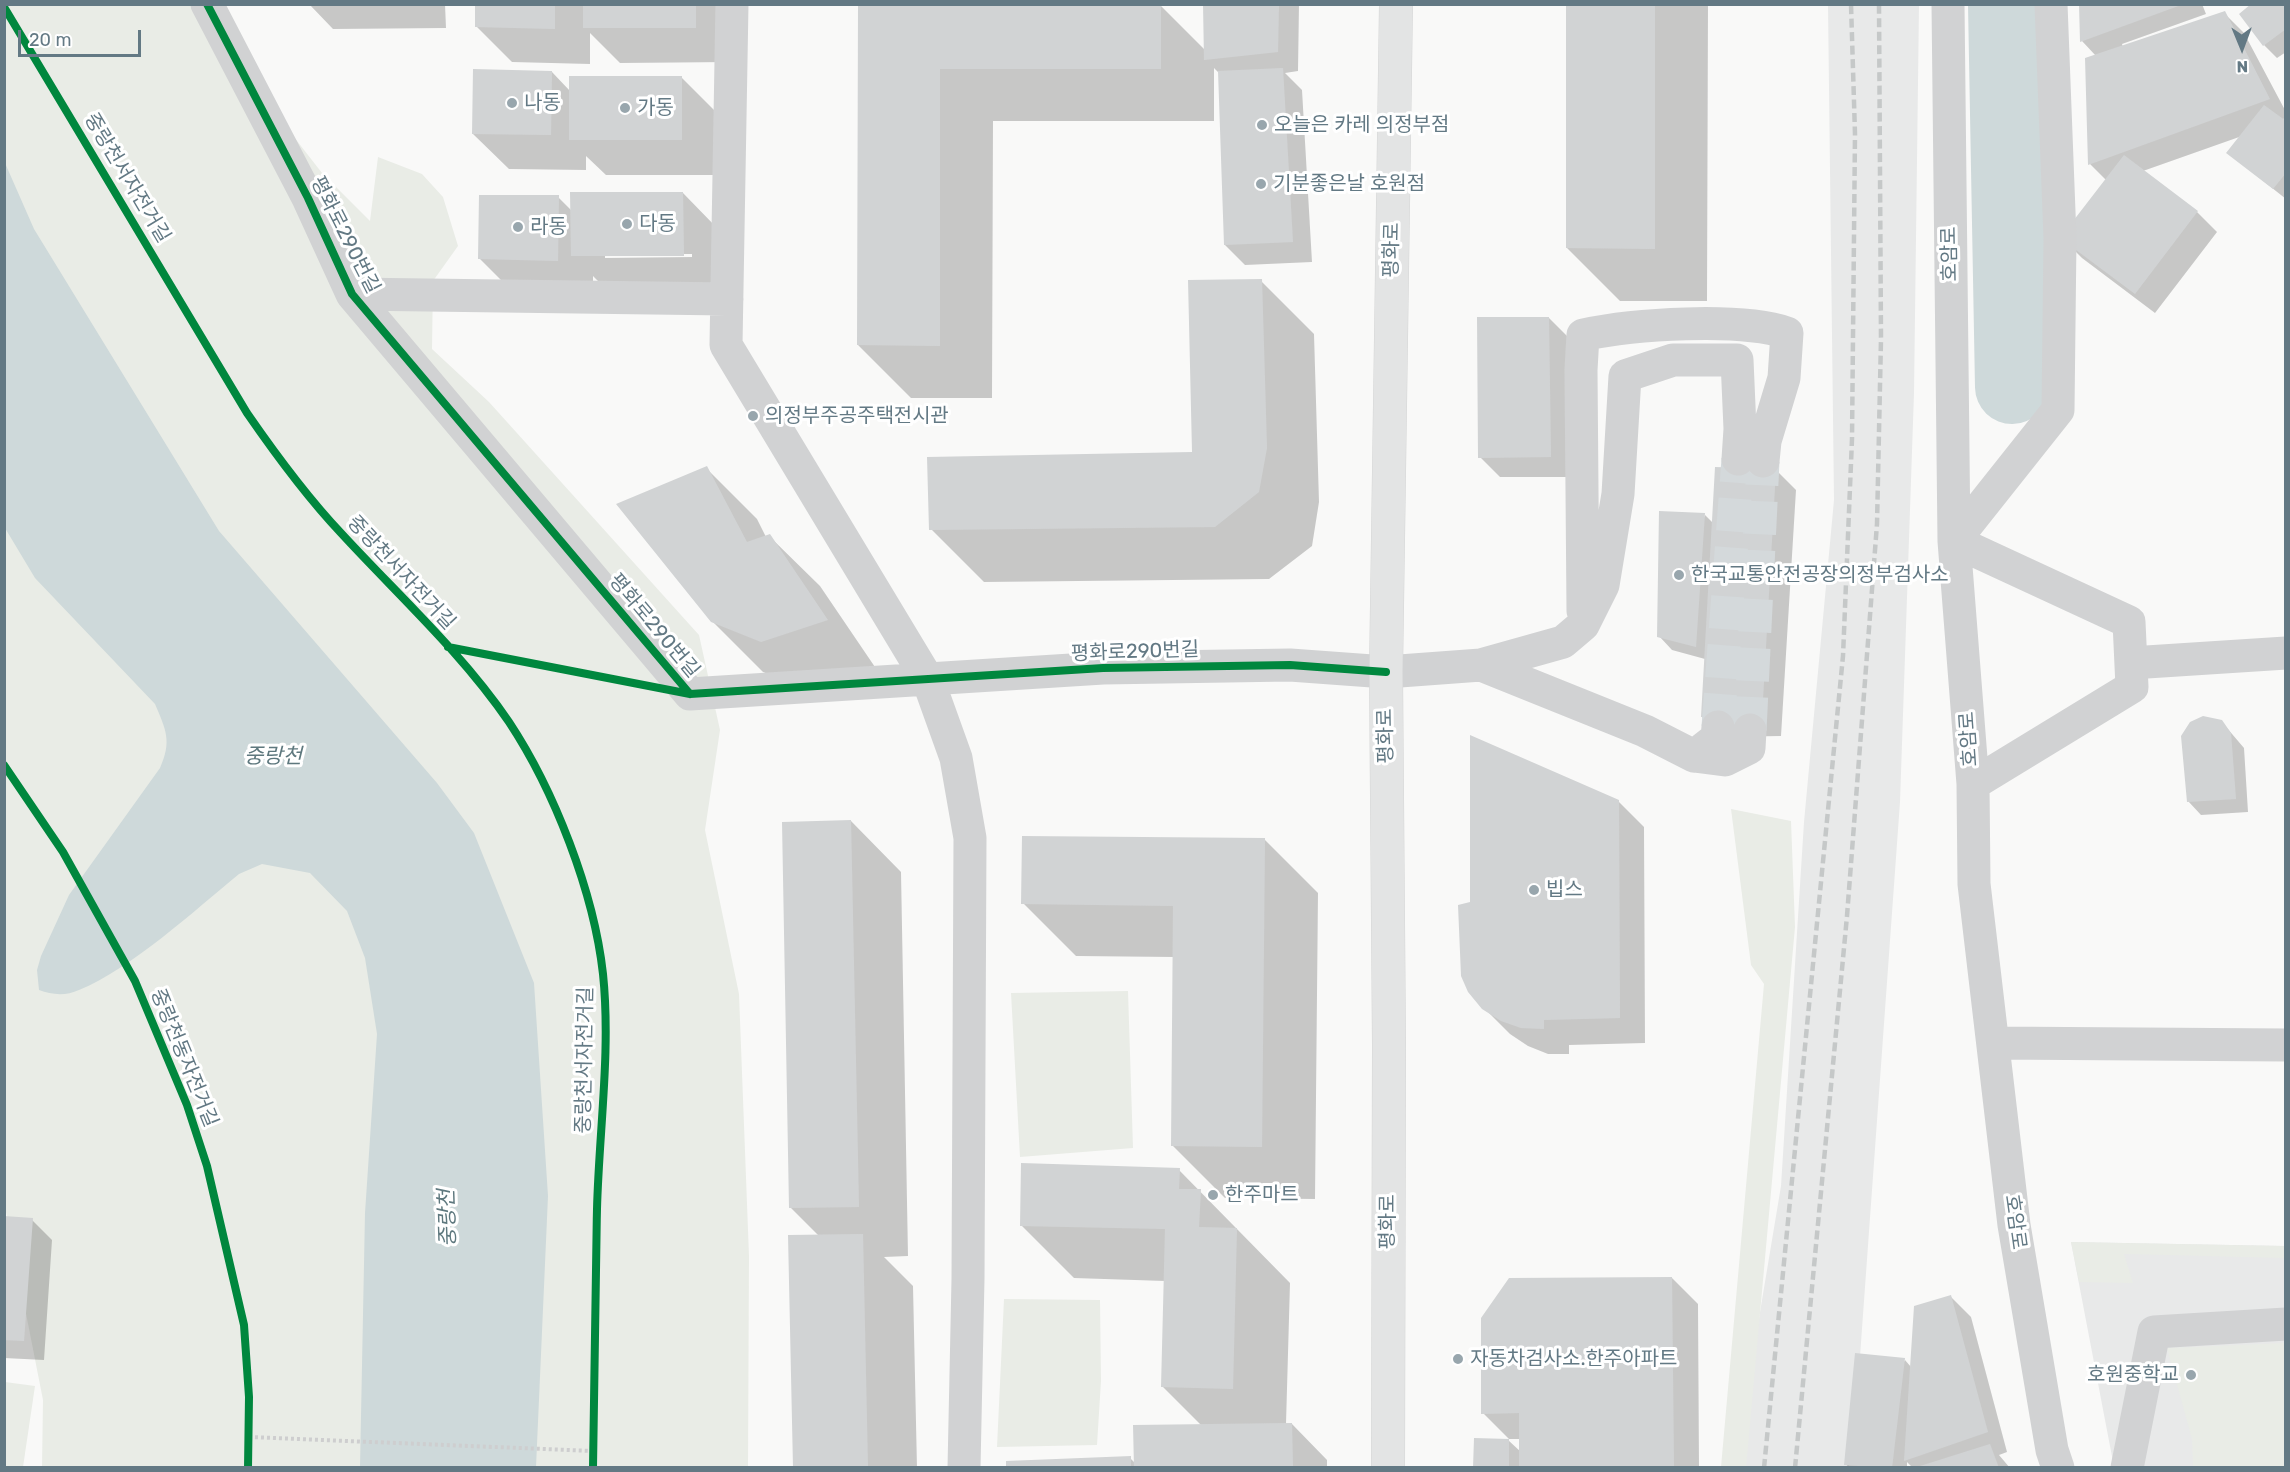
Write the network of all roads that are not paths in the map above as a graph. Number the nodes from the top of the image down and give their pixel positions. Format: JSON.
{"nodes":[{"id":1,"x":207,"y":4,"type":"edge"},
{"id":2,"x":732,"y":4,"type":"edge"},
{"id":3,"x":1396,"y":4,"type":"edge"},
{"id":4,"x":1948,"y":4,"type":"edge"},
{"id":5,"x":2051,"y":4,"type":"edge"},
{"id":6,"x":352,"y":294,"type":"junction"},
{"id":7,"x":727,"y":299,"type":"junction"},
{"id":8,"x":1954,"y":541,"type":"junction"},
{"id":9,"x":1583,"y":625,"type":"junction"},
{"id":10,"x":2286,"y":653,"type":"edge"},
{"id":11,"x":2131,"y":663,"type":"junction"},
{"id":12,"x":1481,"y":665,"type":"junction"},
{"id":13,"x":1386,"y":672,"type":"junction"},
{"id":14,"x":928,"y":680,"type":"junction"},
{"id":15,"x":1718,"y":727,"type":"tunnel mouth"},
{"id":16,"x":1750,"y":730,"type":"tunnel mouth"},
{"id":17,"x":1694,"y":756,"type":"junction"},
{"id":18,"x":1973,"y":784,"type":"junction"},
{"id":19,"x":1994,"y":1043,"type":"junction"},
{"id":20,"x":2286,"y":1045,"type":"edge"},
{"id":21,"x":2286,"y":1324,"type":"edge"},
{"id":22,"x":964,"y":1467,"type":"edge"},
{"id":23,"x":1388,"y":1467,"type":"edge"},
{"id":24,"x":2058,"y":1467,"type":"edge"},
{"id":25,"x":2127,"y":1467,"type":"edge"}],
"edges":[{"from":1,"to":6,"type":"street","name":"평화로290번길"},
{"from":2,"to":7,"type":"street"},
{"from":3,"to":13,"type":"main road","name":"평화로"},
{"from":4,"to":8,"type":"street","name":"호암로"},
{"from":5,"to":8,"type":"street"},
{"from":6,"to":7,"type":"street"},
{"from":6,"to":14,"type":"street","name":"평화로290번길"},
{"from":7,"to":14,"type":"street"},
{"from":8,"to":11,"type":"street"},
{"from":8,"to":18,"type":"street","name":"호암로"},
{"from":9,"to":9,"type":"street"},
{"from":9,"to":12,"type":"street"},
{"from":10,"to":11,"type":"street"},
{"from":11,"to":18,"type":"street"},
{"from":12,"to":13,"type":"street","name":"평화로290번길"},
{"from":12,"to":17,"type":"street"},
{"from":13,"to":14,"type":"street","name":"평화로290번길"},
{"from":13,"to":23,"type":"main road","name":"평화로"},
{"from":14,"to":22,"type":"street"},
{"from":15,"to":17,"type":"street"},
{"from":16,"to":17,"type":"street"},
{"from":18,"to":19,"type":"street","name":"호암로"},
{"from":19,"to":20,"type":"street"},
{"from":19,"to":24,"type":"street","name":"호암로"},
{"from":21,"to":25,"type":"street"}]}
